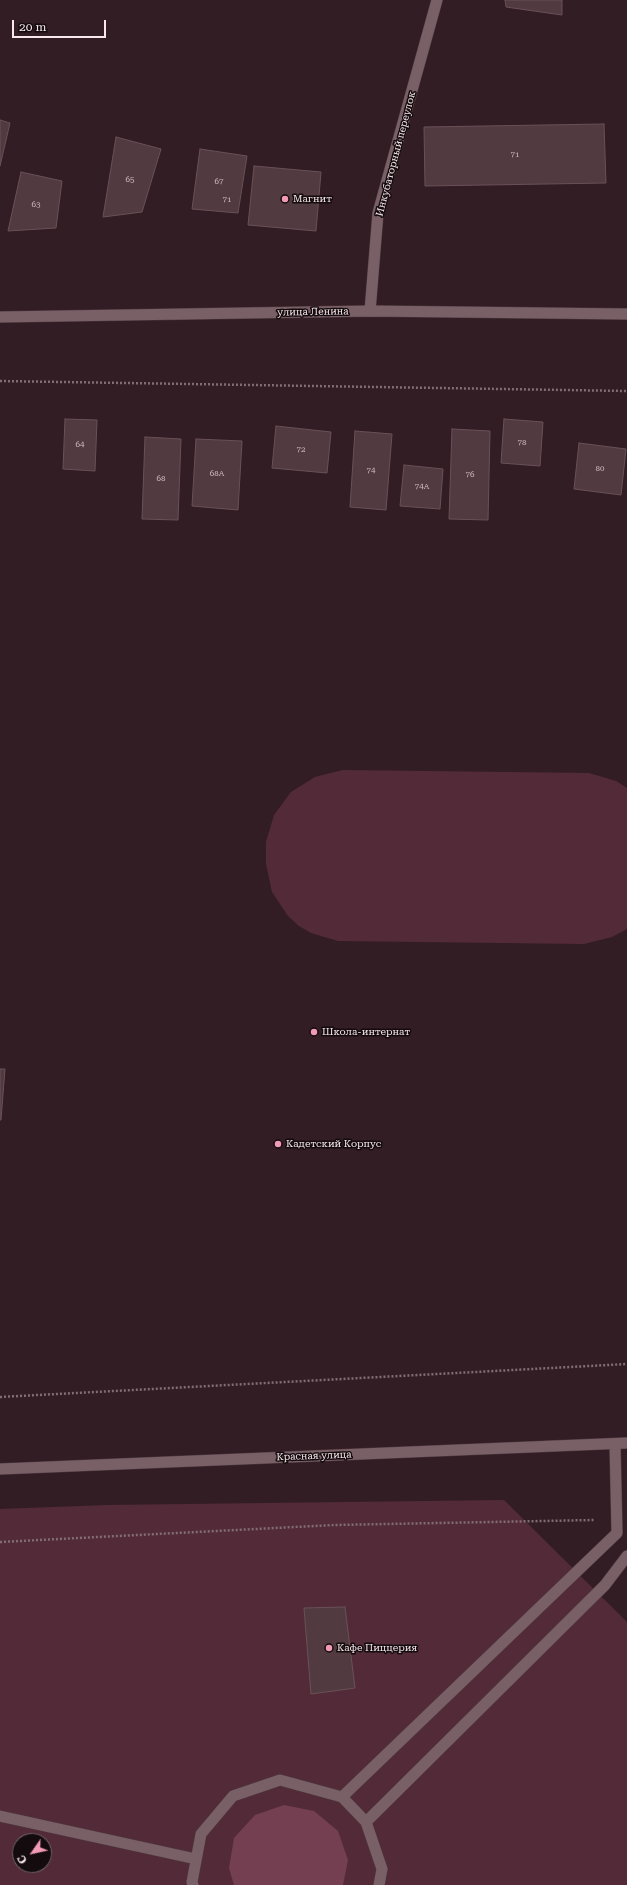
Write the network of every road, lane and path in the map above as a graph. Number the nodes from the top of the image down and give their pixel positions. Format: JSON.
{"nodes":[{"id":1,"x":437,"y":0,"type":"edge"},
{"id":2,"x":370,"y":311,"type":"junction"},
{"id":3,"x":627,"y":314,"type":"edge"},
{"id":4,"x":0,"y":317,"type":"edge"},
{"id":5,"x":0,"y":381,"type":"edge"},
{"id":6,"x":627,"y":391,"type":"edge"},
{"id":7,"x":627,"y":1364,"type":"edge"},
{"id":8,"x":0,"y":1397,"type":"edge"},
{"id":9,"x":627,"y":1443,"type":"edge"},
{"id":10,"x":615,"y":1444,"type":"junction"},
{"id":11,"x":0,"y":1469,"type":"edge"},
{"id":12,"x":595,"y":1520,"type":"dead end"},
{"id":13,"x":0,"y":1542,"type":"edge"},
{"id":14,"x":627,"y":1556,"type":"edge"},
{"id":15,"x":342,"y":1797,"type":"junction"},
{"id":16,"x":0,"y":1816,"type":"edge"},
{"id":17,"x":366,"y":1822,"type":"junction"},
{"id":18,"x":196,"y":1859,"type":"junction"},
{"id":19,"x":193,"y":1885,"type":"edge"},
{"id":20,"x":379,"y":1885,"type":"edge"}],
"edges":[{"from":1,"to":2,"type":"street","name":"Инкубаторный переулок"},
{"from":2,"to":3,"type":"street","name":"улица Ленина"},
{"from":2,"to":4,"type":"street","name":"улица Ленина"},
{"from":5,"to":6,"type":"path"},
{"from":7,"to":8,"type":"path"},
{"from":9,"to":10,"type":"street","name":"Красная улица"},
{"from":10,"to":11,"type":"street","name":"Красная улица"},
{"from":10,"to":15,"type":"street"},
{"from":12,"to":13,"type":"path"},
{"from":14,"to":17,"type":"street"},
{"from":15,"to":17,"type":"street"},
{"from":15,"to":18,"type":"street"},
{"from":16,"to":18,"type":"street"},
{"from":17,"to":20,"type":"street"},
{"from":18,"to":19,"type":"street"}]}
